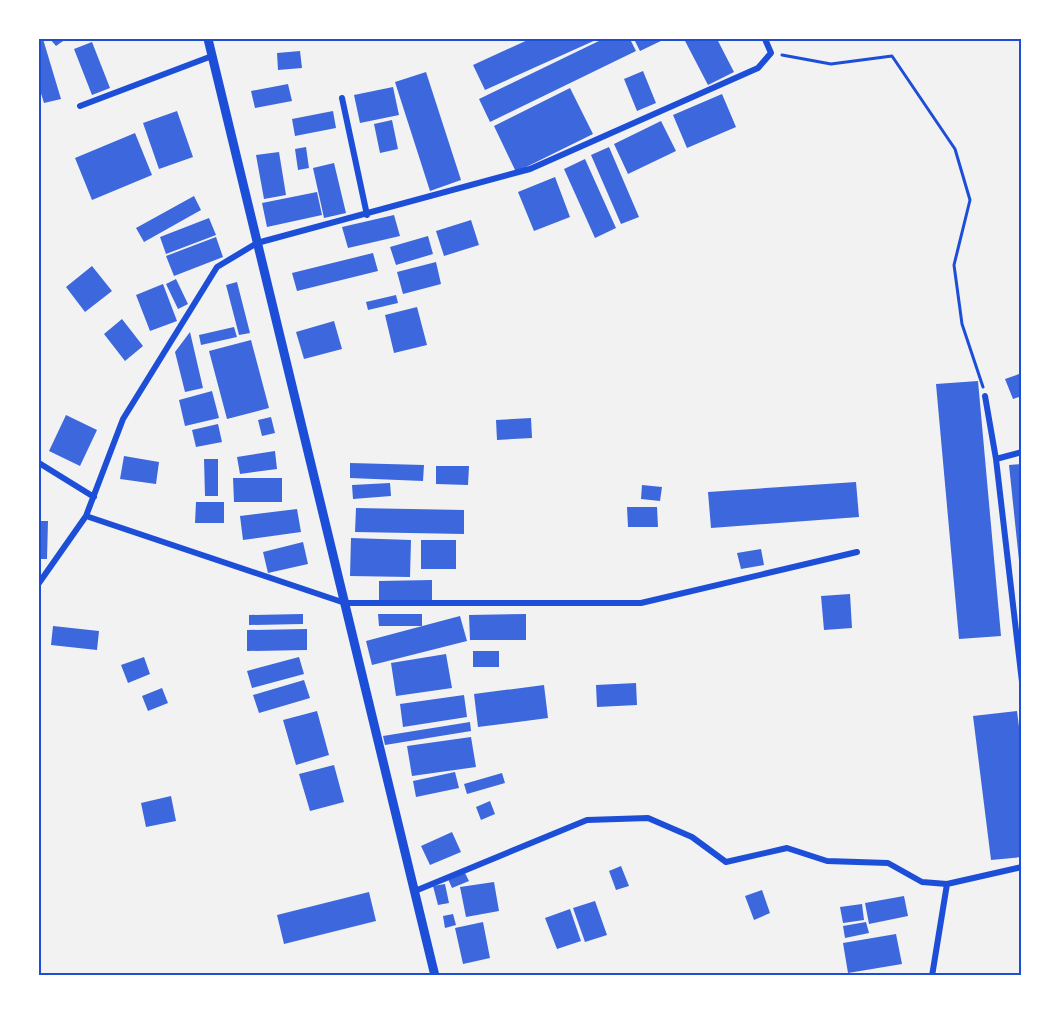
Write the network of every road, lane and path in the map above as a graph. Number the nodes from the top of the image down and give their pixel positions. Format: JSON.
{"nodes":[{"id":1,"x":208,"y":39,"type":"edge"},
{"id":2,"x":765,"y":39,"type":"edge"},
{"id":3,"x":771,"y":53,"type":"junction"},
{"id":4,"x":212,"y":56,"type":"junction"},
{"id":5,"x":342,"y":98,"type":"dead end"},
{"id":6,"x":80,"y":106,"type":"dead end"},
{"id":7,"x":367,"y":215,"type":"junction"},
{"id":8,"x":257,"y":243,"type":"junction"},
{"id":9,"x":985,"y":396,"type":"joint"},
{"id":10,"x":1022,"y":452,"type":"edge"},
{"id":11,"x":996,"y":459,"type":"junction"},
{"id":12,"x":39,"y":463,"type":"edge"},
{"id":13,"x":94,"y":497,"type":"junction"},
{"id":14,"x":86,"y":516,"type":"junction"},
{"id":15,"x":858,"y":552,"type":"dead end"},
{"id":16,"x":39,"y":583,"type":"edge"},
{"id":17,"x":345,"y":603,"type":"junction"},
{"id":18,"x":1022,"y":682,"type":"edge"},
{"id":19,"x":1022,"y":867,"type":"edge"},
{"id":20,"x":947,"y":884,"type":"junction"},
{"id":21,"x":415,"y":891,"type":"junction"},
{"id":22,"x":435,"y":976,"type":"edge"},
{"id":23,"x":932,"y":976,"type":"edge"}],
"edges":[{"from":1,"to":4,"type":"street"},
{"from":2,"to":3,"type":"street"},
{"from":3,"to":7,"type":"street"},
{"from":3,"to":9,"type":"path"},
{"from":4,"to":6,"type":"street"},
{"from":4,"to":8,"type":"street"},
{"from":5,"to":7,"type":"street"},
{"from":7,"to":8,"type":"street"},
{"from":8,"to":13,"type":"street"},
{"from":8,"to":17,"type":"street"},
{"from":9,"to":11,"type":"street"},
{"from":10,"to":11,"type":"street"},
{"from":11,"to":18,"type":"street"},
{"from":12,"to":13,"type":"street"},
{"from":13,"to":14,"type":"street"},
{"from":14,"to":16,"type":"street"},
{"from":14,"to":17,"type":"street"},
{"from":15,"to":17,"type":"street"},
{"from":17,"to":21,"type":"street"},
{"from":19,"to":20,"type":"street"},
{"from":20,"to":21,"type":"street"},
{"from":20,"to":23,"type":"street"},
{"from":21,"to":22,"type":"street"}]}
